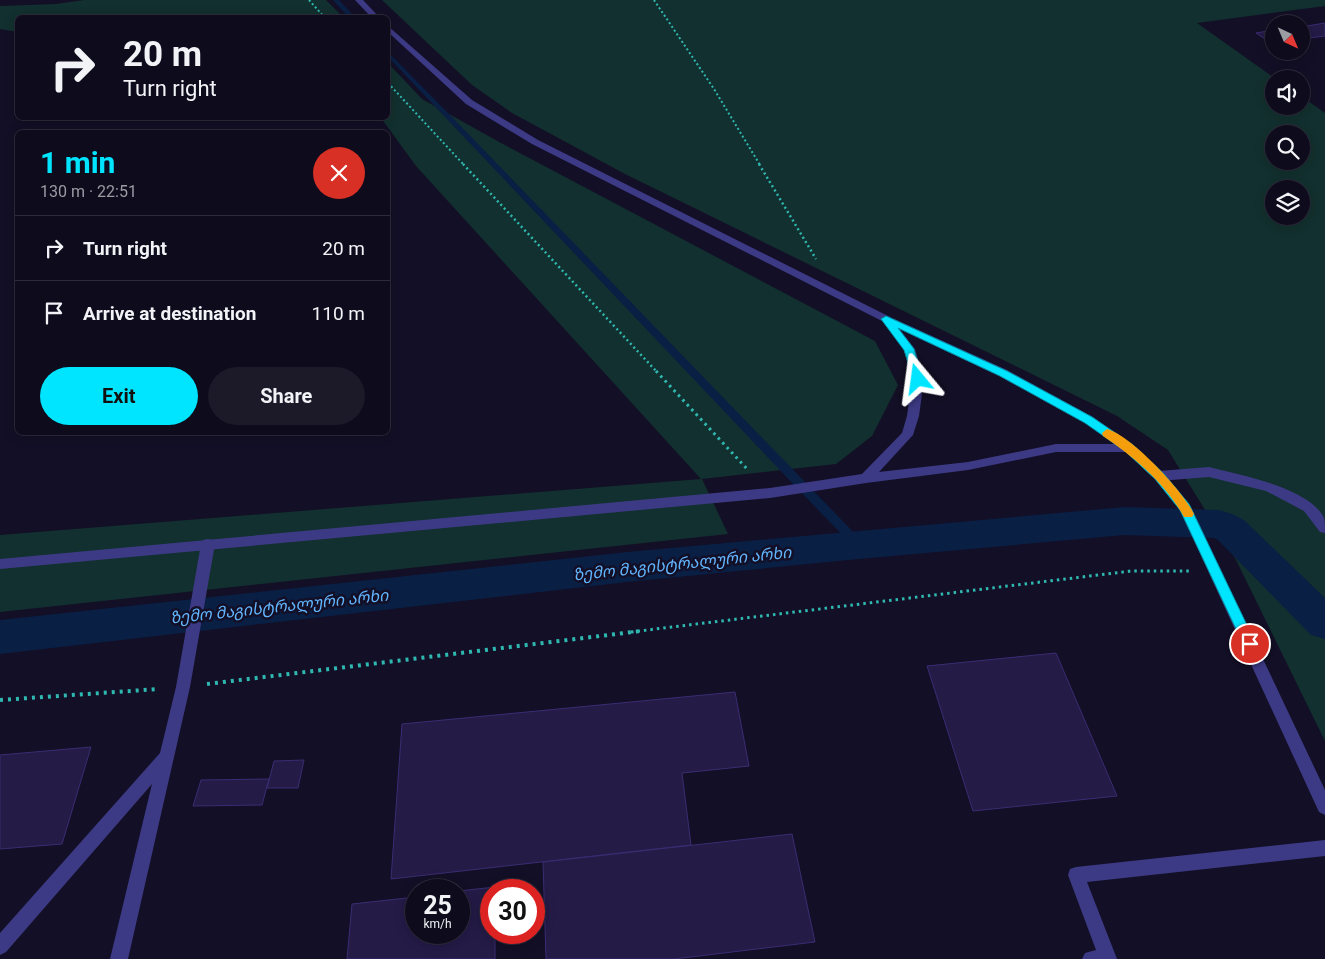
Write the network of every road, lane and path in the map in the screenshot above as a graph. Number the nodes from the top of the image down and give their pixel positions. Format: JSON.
{"nodes":[{"id":1,"x":309,"y":0,"type":"edge"},
{"id":2,"x":359,"y":0,"type":"edge"},
{"id":3,"x":654,"y":0,"type":"edge"},
{"id":4,"x":322,"y":15,"type":"edge"},
{"id":5,"x":374,"y":15,"type":"edge"},
{"id":6,"x":390,"y":30,"type":"edge"},
{"id":7,"x":390,"y":85,"type":"edge"},
{"id":8,"x":837,"y":294,"type":"junction"},
{"id":9,"x":886,"y":319,"type":"junction"},
{"id":10,"x":1129,"y":448,"type":"junction"},
{"id":11,"x":1159,"y":476,"type":"junction"},
{"id":12,"x":866,"y":478,"type":"junction"},
{"id":13,"x":770,"y":494,"type":"junction"},
{"id":14,"x":1325,"y":528,"type":"edge"},
{"id":15,"x":208,"y":544,"type":"junction"},
{"id":16,"x":0,"y":564,"type":"edge"},
{"id":17,"x":1213,"y":565,"type":"junction"},
{"id":18,"x":183,"y":687,"type":"junction"},
{"id":19,"x":0,"y":700,"type":"edge"},
{"id":20,"x":167,"y":756,"type":"junction"},
{"id":21,"x":1325,"y":807,"type":"edge"},
{"id":22,"x":1325,"y":848,"type":"edge"},
{"id":23,"x":0,"y":946,"type":"edge"},
{"id":24,"x":1102,"y":958,"type":"edge"},
{"id":25,"x":119,"y":959,"type":"edge"}],
"edges":[{"from":1,"to":4,"type":"path"},
{"from":2,"to":5,"type":"street"},
{"from":3,"to":8,"type":"path"},
{"from":6,"to":8,"type":"street"},
{"from":7,"to":13,"type":"path"},
{"from":8,"to":9,"type":"street"},
{"from":9,"to":10,"type":"street"},
{"from":9,"to":12,"type":"street"},
{"from":10,"to":11,"type":"street"},
{"from":10,"to":12,"type":"street"},
{"from":11,"to":14,"type":"street"},
{"from":11,"to":17,"type":"street"},
{"from":12,"to":13,"type":"street"},
{"from":13,"to":15,"type":"street"},
{"from":15,"to":16,"type":"street"},
{"from":15,"to":18,"type":"street"},
{"from":17,"to":18,"type":"path"},
{"from":17,"to":21,"type":"street"},
{"from":18,"to":19,"type":"path"},
{"from":18,"to":20,"type":"street"},
{"from":20,"to":23,"type":"street"},
{"from":20,"to":25,"type":"street"},
{"from":22,"to":24,"type":"street"}]}
